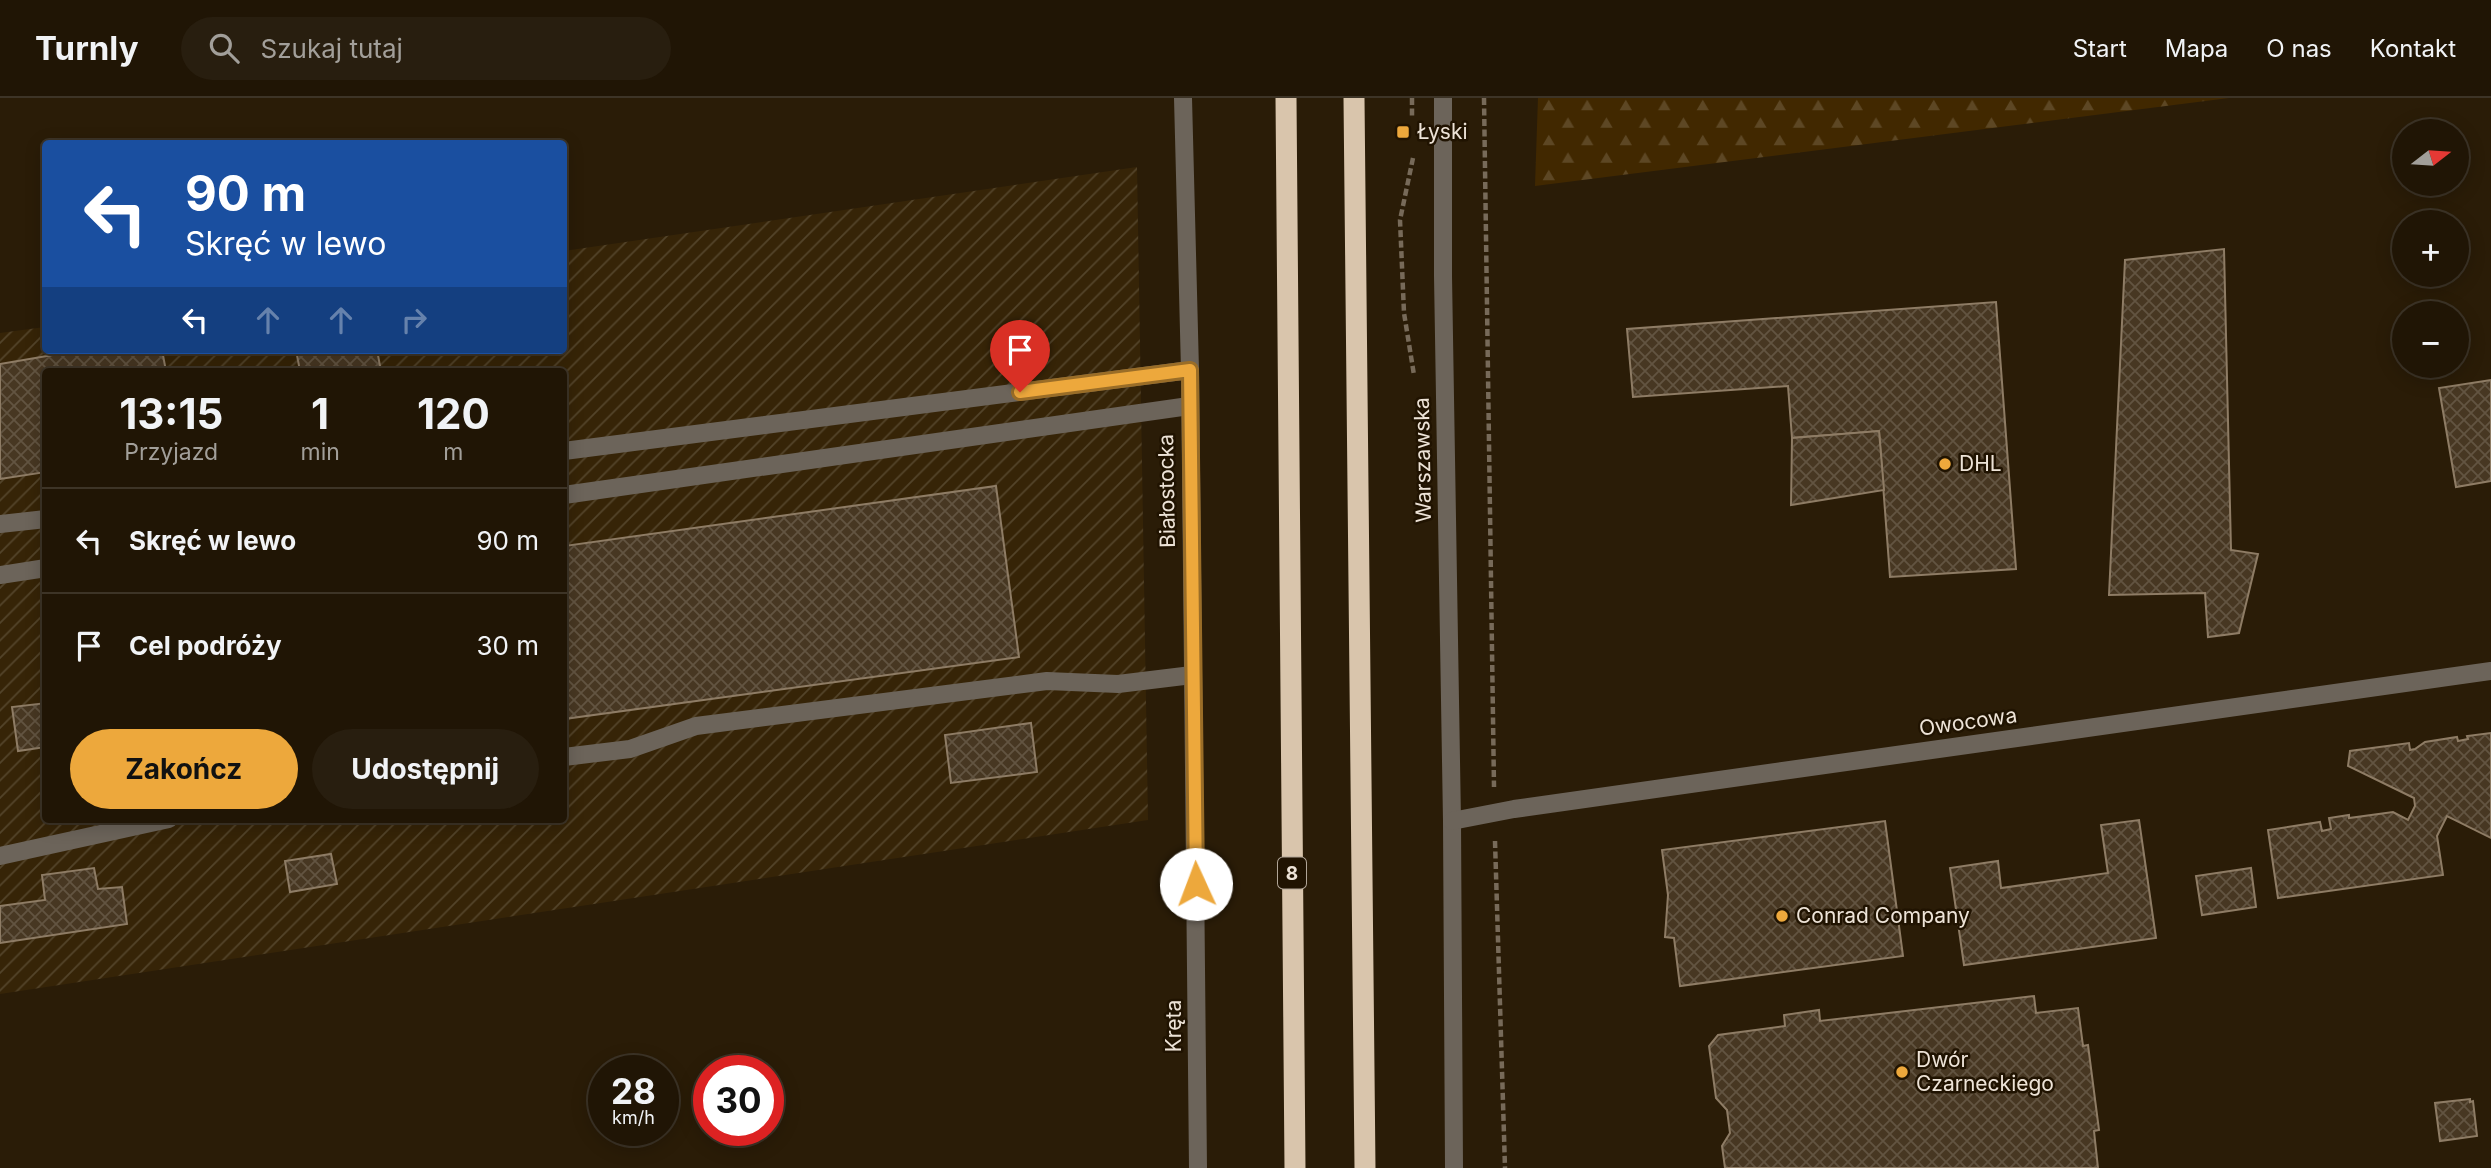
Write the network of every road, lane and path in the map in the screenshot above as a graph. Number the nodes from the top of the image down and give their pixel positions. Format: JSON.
{"nodes":[{"id":1,"x":1183,"y":98,"type":"edge"},
{"id":2,"x":1286,"y":98,"type":"edge"},
{"id":3,"x":1354,"y":98,"type":"edge"},
{"id":4,"x":1412,"y":98,"type":"edge"},
{"id":5,"x":1443,"y":98,"type":"edge"},
{"id":6,"x":1484,"y":98,"type":"edge"},
{"id":7,"x":1412,"y":122,"type":"dead end"},
{"id":8,"x":1413,"y":146,"type":"dead end"},
{"id":9,"x":1190,"y":370,"type":"junction"},
{"id":10,"x":1415,"y":377,"type":"dead end"},
{"id":11,"x":1189,"y":406,"type":"junction"},
{"id":12,"x":567,"y":452,"type":"edge"},
{"id":13,"x":567,"y":495,"type":"edge"},
{"id":14,"x":42,"y":519,"type":"edge"},
{"id":15,"x":0,"y":524,"type":"edge"},
{"id":16,"x":42,"y":569,"type":"edge"},
{"id":17,"x":0,"y":575,"type":"edge"},
{"id":18,"x":2491,"y":671,"type":"edge"},
{"id":19,"x":1192,"y":675,"type":"junction"},
{"id":20,"x":567,"y":757,"type":"edge"},
{"id":21,"x":1494,"y":812,"type":"junction"},
{"id":22,"x":1452,"y":821,"type":"junction"},
{"id":23,"x":151,"y":823,"type":"edge"},
{"id":24,"x":0,"y":856,"type":"edge"},
{"id":25,"x":1196,"y":884,"type":"joint"},
{"id":26,"x":1198,"y":1168,"type":"edge"},
{"id":27,"x":1295,"y":1168,"type":"edge"},
{"id":28,"x":1365,"y":1168,"type":"edge"},
{"id":29,"x":1454,"y":1168,"type":"edge"},
{"id":30,"x":1505,"y":1168,"type":"edge"}],
"edges":[{"from":1,"to":9,"type":"street","name":"Białostocka"},
{"from":2,"to":27,"type":"highway","number":"8"},
{"from":3,"to":28,"type":"highway"},
{"from":4,"to":7,"type":"path"},
{"from":5,"to":22,"type":"street","name":"Warszawska"},
{"from":6,"to":21,"type":"path"},
{"from":8,"to":10,"type":"path"},
{"from":9,"to":11,"type":"street","name":"Białostocka"},
{"from":9,"to":12,"type":"street"},
{"from":11,"to":13,"type":"street"},
{"from":11,"to":19,"type":"street","name":"Białostocka"},
{"from":14,"to":15,"type":"street"},
{"from":16,"to":17,"type":"street"},
{"from":18,"to":21,"type":"street","name":"Owocowa"},
{"from":19,"to":20,"type":"street"},
{"from":19,"to":25,"type":"street","name":"Białostocka"},
{"from":21,"to":22,"type":"street","name":"Owocowa"},
{"from":21,"to":30,"type":"path"},
{"from":22,"to":29,"type":"street","name":"Warszawska"},
{"from":23,"to":24,"type":"street"},
{"from":25,"to":26,"type":"street","name":"Kręta"}]}
